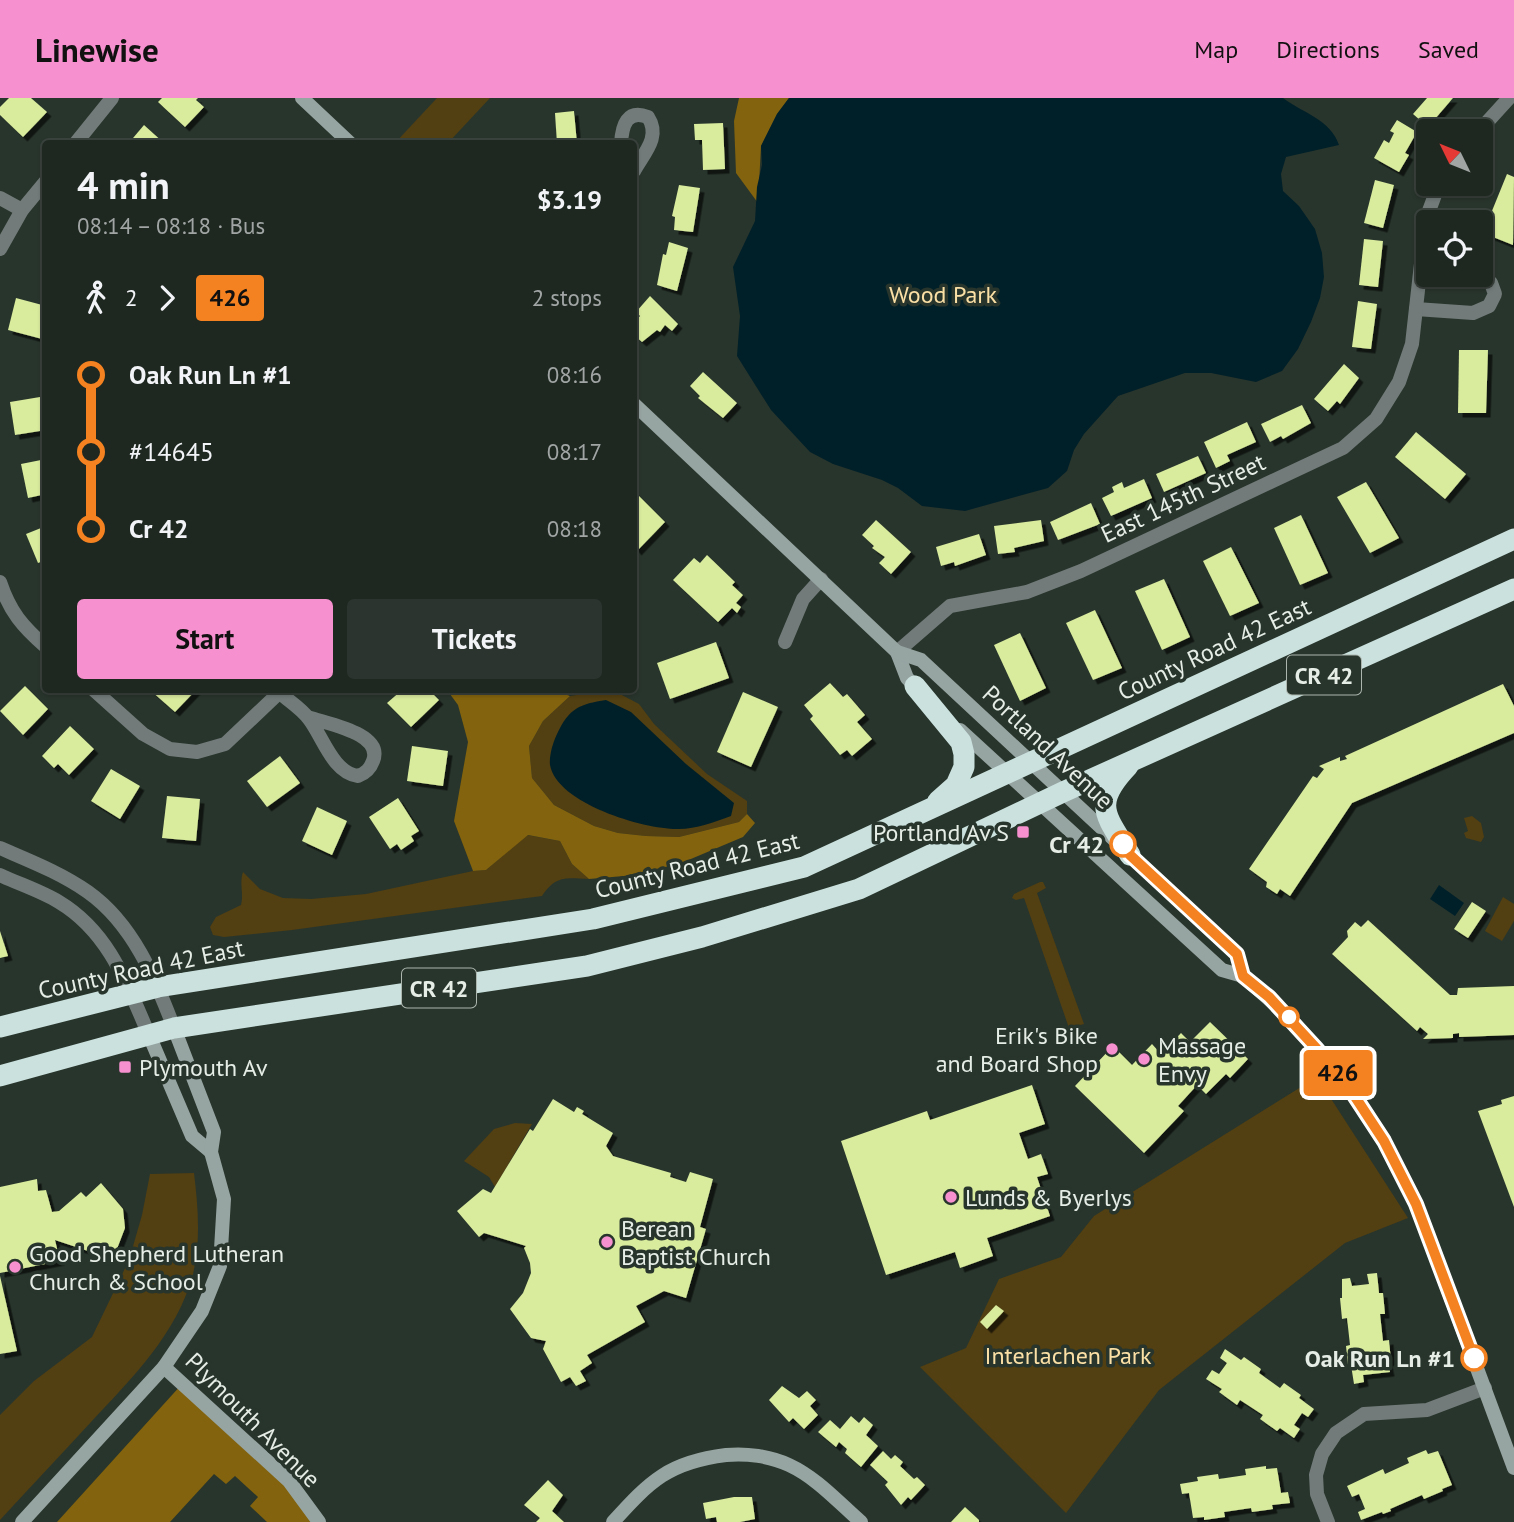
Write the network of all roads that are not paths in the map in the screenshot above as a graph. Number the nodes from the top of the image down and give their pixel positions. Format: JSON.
{"nodes":[{"id":1,"x":113,"y":98,"type":"edge"},
{"id":2,"x":302,"y":98,"type":"edge"},
{"id":3,"x":1509,"y":98,"type":"edge"},
{"id":4,"x":1490,"y":119,"type":"edge"},
{"id":5,"x":78,"y":140,"type":"edge"},
{"id":6,"x":347,"y":140,"type":"edge"},
{"id":7,"x":621,"y":140,"type":"edge"},
{"id":8,"x":637,"y":166,"type":"edge"},
{"id":9,"x":42,"y":186,"type":"edge"},
{"id":10,"x":2,"y":196,"type":"edge"},
{"id":11,"x":23,"y":210,"type":"junction"},
{"id":12,"x":0,"y":249,"type":"edge"},
{"id":13,"x":1420,"y":287,"type":"edge"},
{"id":14,"x":1493,"y":287,"type":"edge"},
{"id":15,"x":1416,"y":309,"type":"junction"},
{"id":16,"x":637,"y":409,"type":"edge"},
{"id":17,"x":1514,"y":539,"type":"edge"},
{"id":18,"x":821,"y":579,"type":"junction"},
{"id":19,"x":0,"y":582,"type":"edge"},
{"id":20,"x":1514,"y":589,"type":"edge"},
{"id":21,"x":785,"y":642,"type":"dead end"},
{"id":22,"x":42,"y":643,"type":"edge"},
{"id":23,"x":897,"y":652,"type":"junction"},
{"id":24,"x":915,"y":686,"type":"junction"},
{"id":25,"x":96,"y":693,"type":"edge"},
{"id":26,"x":279,"y":693,"type":"edge"},
{"id":27,"x":283,"y":693,"type":"edge"},
{"id":28,"x":308,"y":717,"type":"junction"},
{"id":29,"x":1135,"y":760,"type":"junction"},
{"id":30,"x":1032,"y":763,"type":"junction"},
{"id":31,"x":1007,"y":774,"type":"junction"},
{"id":32,"x":1063,"y":792,"type":"junction"},
{"id":33,"x":1038,"y":804,"type":"junction"},
{"id":34,"x":924,"y":812,"type":"junction"},
{"id":35,"x":0,"y":848,"type":"edge"},
{"id":36,"x":1130,"y":855,"type":"junction"},
{"id":37,"x":0,"y":875,"type":"edge"},
{"id":38,"x":1243,"y":976,"type":"junction"},
{"id":39,"x":158,"y":987,"type":"junction"},
{"id":40,"x":131,"y":993,"type":"junction"},
{"id":41,"x":0,"y":1027,"type":"edge"},
{"id":42,"x":174,"y":1028,"type":"junction"},
{"id":43,"x":149,"y":1035,"type":"junction"},
{"id":44,"x":0,"y":1076,"type":"edge"},
{"id":45,"x":211,"y":1152,"type":"junction"},
{"id":46,"x":164,"y":1367,"type":"junction"},
{"id":47,"x":1485,"y":1388,"type":"junction"},
{"id":48,"x":1514,"y":1468,"type":"edge"},
{"id":49,"x":22,"y":1522,"type":"edge"},
{"id":50,"x":319,"y":1522,"type":"edge"},
{"id":51,"x":613,"y":1522,"type":"edge"},
{"id":52,"x":861,"y":1522,"type":"edge"},
{"id":53,"x":1328,"y":1522,"type":"edge"}],
"edges":[{"from":1,"to":5,"type":"street"},
{"from":2,"to":6,"type":"street"},
{"from":3,"to":4,"type":"street"},
{"from":7,"to":8,"type":"street"},
{"from":9,"to":11,"type":"street"},
{"from":10,"to":11,"type":"street"},
{"from":11,"to":12,"type":"street"},
{"from":13,"to":15,"type":"street","name":"East 145th Street"},
{"from":14,"to":15,"type":"street"},
{"from":15,"to":23,"type":"street","name":"East 145th Street"},
{"from":16,"to":18,"type":"street","name":"Portland Avenue"},
{"from":17,"to":30,"type":"highway","name":"County Road 42 East","number":"CR 42"},
{"from":18,"to":21,"type":"street"},
{"from":18,"to":23,"type":"street","name":"Portland Avenue"},
{"from":19,"to":22,"type":"street"},
{"from":20,"to":29,"type":"highway","number":"CR 42"},
{"from":23,"to":24,"type":"street","name":"Portland Avenue"},
{"from":23,"to":30,"type":"street","name":"Portland Avenue"},
{"from":24,"to":31,"type":"street","name":"Portland Avenue"},
{"from":24,"to":34,"type":"highway"},
{"from":25,"to":26,"type":"street"},
{"from":27,"to":28,"type":"street"},
{"from":28,"to":28,"type":"street"},
{"from":29,"to":32,"type":"highway","number":"CR 42"},
{"from":29,"to":36,"type":"highway"},
{"from":30,"to":31,"type":"highway","name":"County Road 42 East","number":"CR 42"},
{"from":30,"to":32,"type":"street","name":"Portland Avenue"},
{"from":31,"to":33,"type":"street","name":"Portland Avenue"},
{"from":31,"to":34,"type":"highway","name":"County Road 42 East","number":"CR 42"},
{"from":32,"to":33,"type":"highway","number":"CR 42"},
{"from":32,"to":36,"type":"street","name":"Portland Avenue"},
{"from":33,"to":38,"type":"street","name":"Portland Avenue"},
{"from":33,"to":42,"type":"highway","number":"CR 42"},
{"from":34,"to":39,"type":"highway","name":"County Road 42 East","number":"CR 42"},
{"from":35,"to":39,"type":"street","name":"Plymouth Avenue"},
{"from":36,"to":38,"type":"street","name":"Portland Avenue"},
{"from":37,"to":40,"type":"street","name":"Plymouth Avenue"},
{"from":38,"to":47,"type":"street","name":"Portland Avenue"},
{"from":39,"to":40,"type":"highway","name":"County Road 42 East","number":"CR 42"},
{"from":39,"to":42,"type":"street","name":"Plymouth Avenue"},
{"from":40,"to":41,"type":"highway","name":"County Road 42 East","number":"CR 42"},
{"from":40,"to":43,"type":"street","name":"Plymouth Avenue"},
{"from":42,"to":43,"type":"highway","number":"CR 42"},
{"from":42,"to":45,"type":"street","name":"Plymouth Avenue"},
{"from":43,"to":44,"type":"highway","number":"CR 42"},
{"from":43,"to":45,"type":"street","name":"Plymouth Avenue"},
{"from":45,"to":46,"type":"street","name":"Plymouth Avenue"},
{"from":46,"to":49,"type":"street"},
{"from":46,"to":50,"type":"street","name":"Plymouth Avenue"},
{"from":47,"to":48,"type":"street","name":"Portland Avenue"},
{"from":47,"to":53,"type":"street"},
{"from":51,"to":52,"type":"street"}]}
